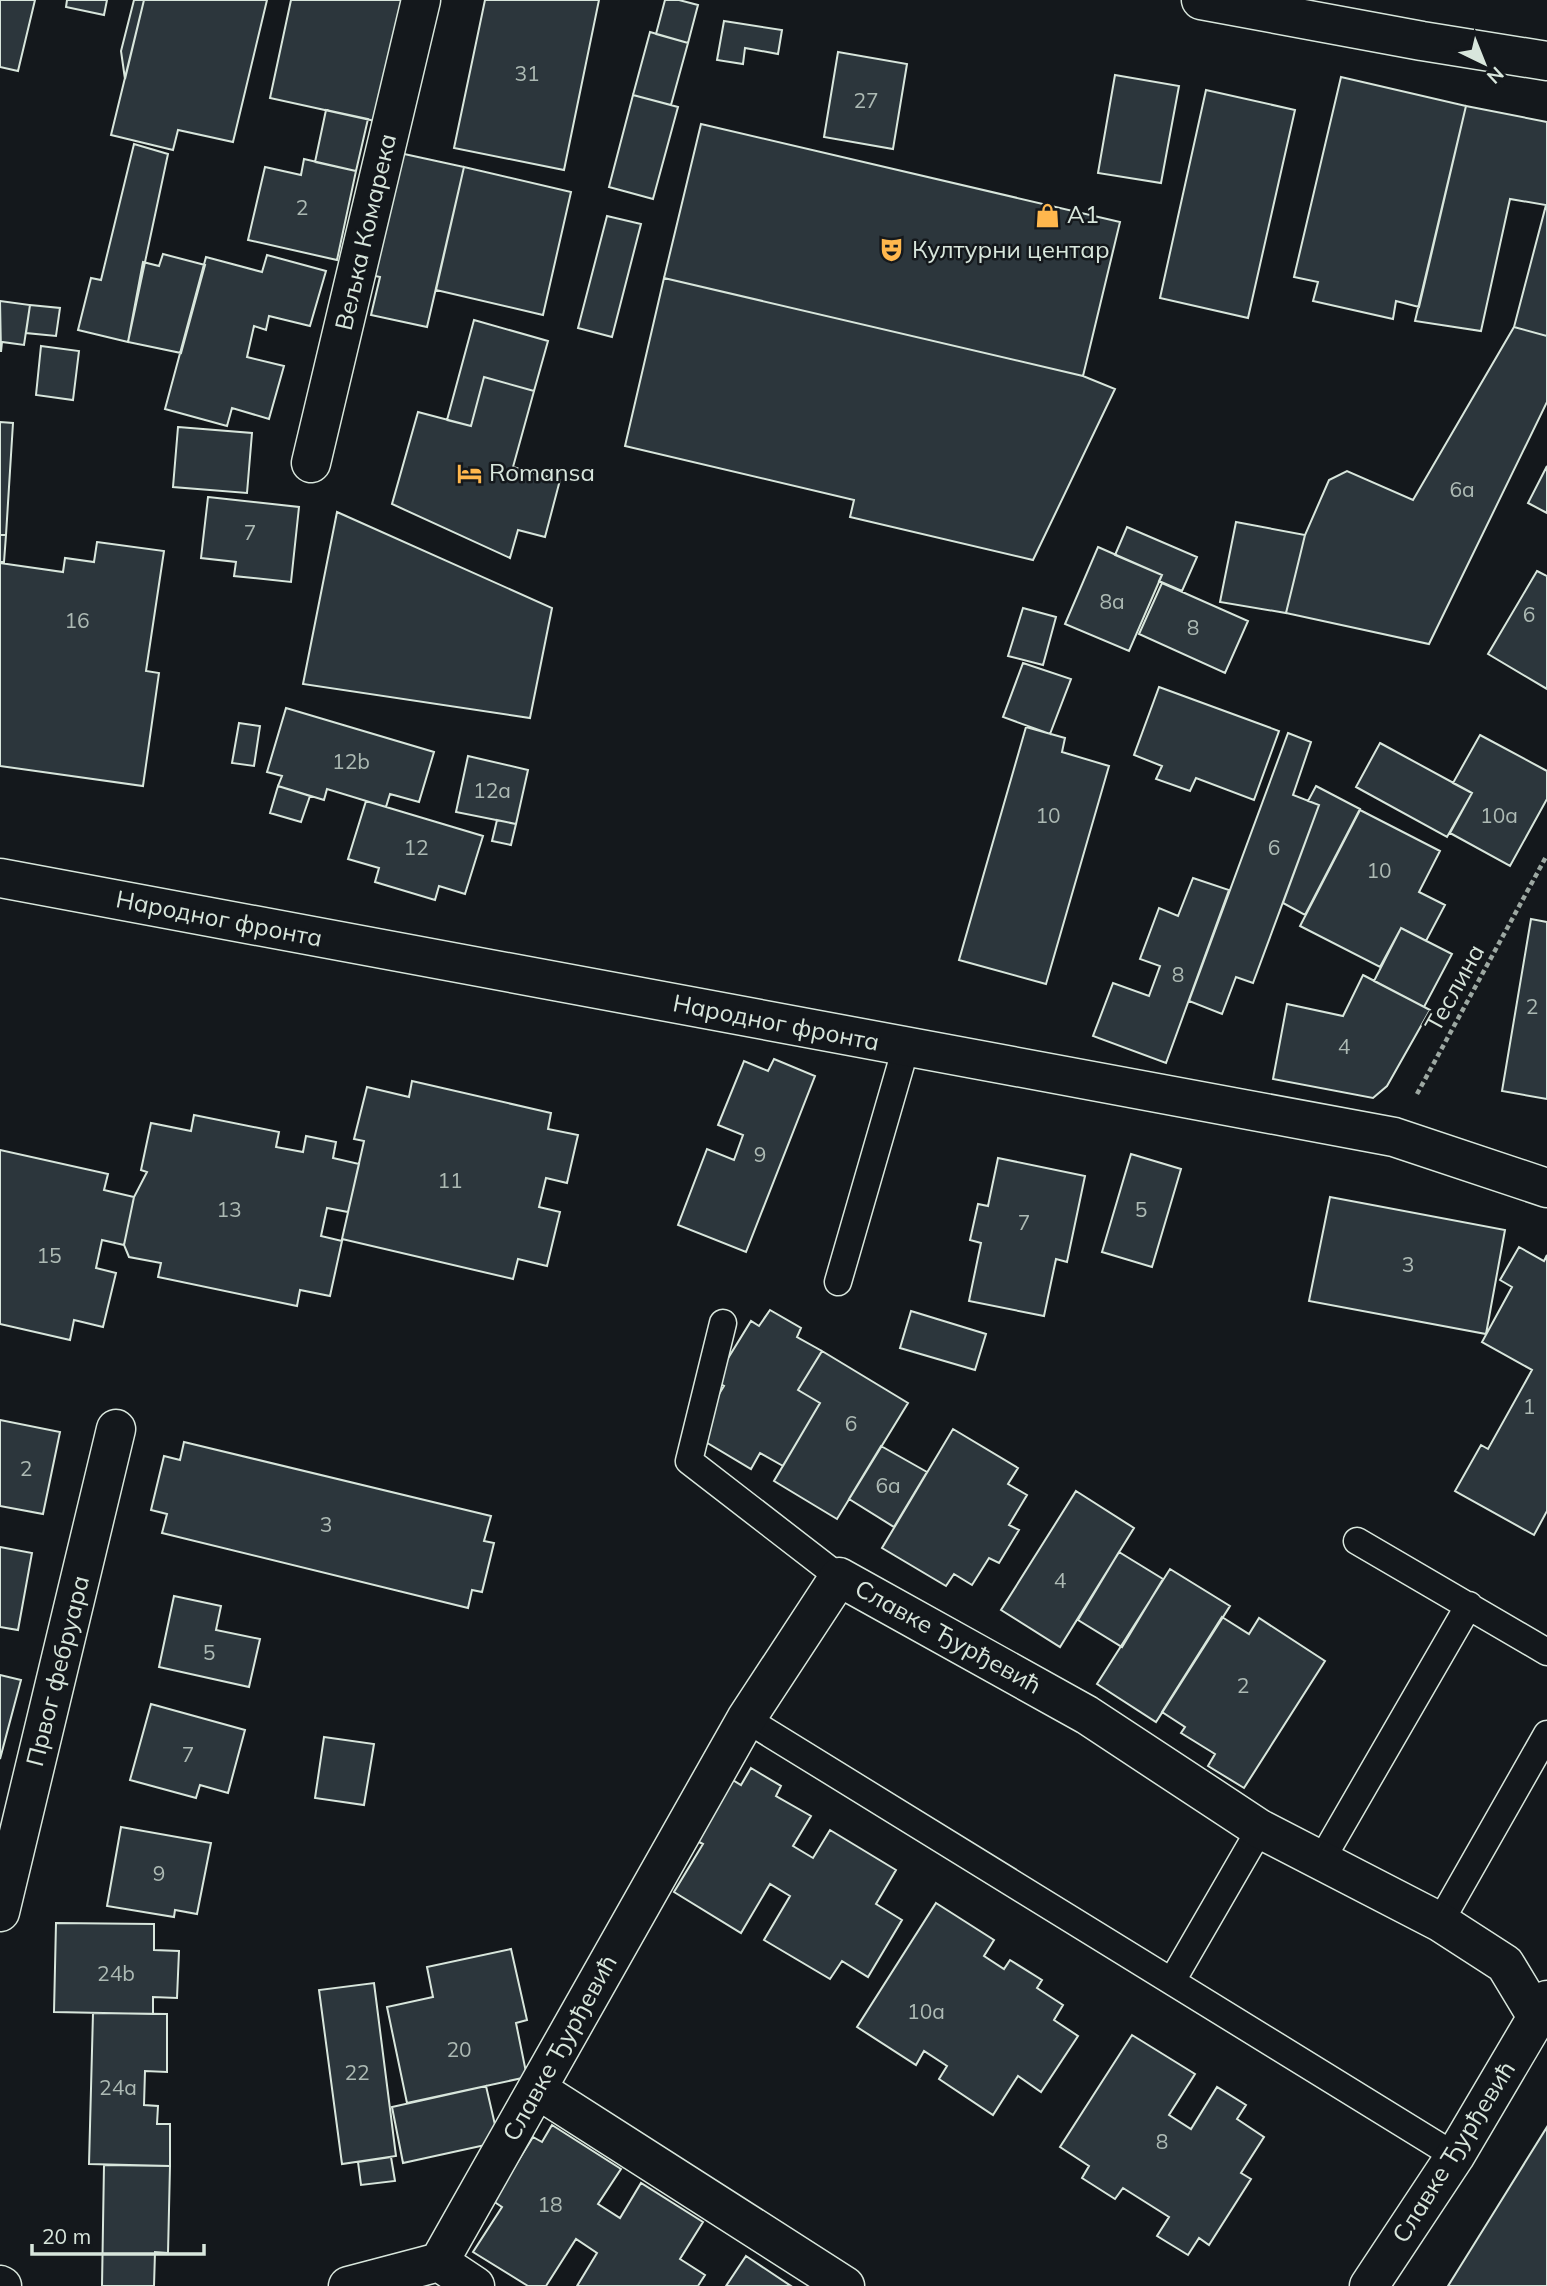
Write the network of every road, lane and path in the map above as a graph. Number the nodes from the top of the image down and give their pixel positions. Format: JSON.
{"nodes":[{"id":1,"x":421,"y":0,"type":"edge"},
{"id":2,"x":1201,"y":0,"type":"edge"},
{"id":3,"x":1299,"y":9,"type":"edge"},
{"id":4,"x":1547,"y":61,"type":"edge"},
{"id":5,"x":311,"y":463,"type":"dead end"},
{"id":6,"x":1547,"y":855,"type":"edge"},
{"id":7,"x":0,"y":878,"type":"edge"},
{"id":8,"x":906,"y":1047,"type":"junction"},
{"id":9,"x":1394,"y":1138,"type":"junction"},
{"id":10,"x":1547,"y":1188,"type":"edge"},
{"id":11,"x":838,"y":1282,"type":"dead end"},
{"id":12,"x":723,"y":1323,"type":"dead end"},
{"id":13,"x":116,"y":1429,"type":"dead end"},
{"id":14,"x":1357,"y":1541,"type":"dead end"},
{"id":15,"x":839,"y":1577,"type":"junction"},
{"id":16,"x":1469,"y":1605,"type":"junction"},
{"id":17,"x":1547,"y":1652,"type":"edge"},
{"id":18,"x":746,"y":1719,"type":"junction"},
{"id":19,"x":1547,"y":1734,"type":"edge"},
{"id":20,"x":1261,"y":1829,"type":"junction"},
{"id":21,"x":1322,"y":1859,"type":"junction"},
{"id":22,"x":0,"y":1912,"type":"edge"},
{"id":23,"x":1440,"y":1922,"type":"junction"},
{"id":24,"x":1172,"y":1981,"type":"junction"},
{"id":25,"x":1542,"y":2009,"type":"edge"},
{"id":26,"x":537,"y":2089,"type":"junction"},
{"id":27,"x":1455,"y":2156,"type":"junction"},
{"id":28,"x":439,"y":2262,"type":"junction"},
{"id":29,"x":348,"y":2286,"type":"edge"},
{"id":30,"x":475,"y":2286,"type":"edge"},
{"id":31,"x":845,"y":2286,"type":"edge"},
{"id":32,"x":1369,"y":2286,"type":"edge"}],
"edges":[{"from":1,"to":5,"type":"street","name":"Вељка Комарека"},
{"from":2,"to":3,"type":"street"},
{"from":3,"to":4,"type":"street"},
{"from":6,"to":9,"type":"path","name":"Теслина"},
{"from":7,"to":8,"type":"street","name":"Народног фронта"},
{"from":8,"to":9,"type":"street","name":"Народног фронта"},
{"from":8,"to":11,"type":"lane"},
{"from":9,"to":10,"type":"street","name":"Народног фронта"},
{"from":12,"to":15,"type":"lane"},
{"from":13,"to":22,"type":"street","name":"Првог фебруара"},
{"from":14,"to":16,"type":"lane"},
{"from":15,"to":18,"type":"street","name":"Славке Ђурђевић"},
{"from":15,"to":20,"type":"street","name":"Славке Ђурђевић"},
{"from":16,"to":17,"type":"lane"},
{"from":16,"to":21,"type":"lane"},
{"from":18,"to":24,"type":"lane"},
{"from":18,"to":26,"type":"street","name":"Славке Ђурђевић"},
{"from":19,"to":23,"type":"lane"},
{"from":20,"to":21,"type":"street","name":"Славке Ђурђевић"},
{"from":20,"to":24,"type":"lane"},
{"from":21,"to":23,"type":"street","name":"Славке Ђурђевић"},
{"from":23,"to":25,"type":"street","name":"Славке Ђурђевић"},
{"from":24,"to":27,"type":"lane"},
{"from":25,"to":27,"type":"street","name":"Славке Ђурђевић"},
{"from":26,"to":28,"type":"street","name":"Славке Ђурђевић"},
{"from":26,"to":31,"type":"street"},
{"from":27,"to":32,"type":"street","name":"Славке Ђурђевић"},
{"from":28,"to":29,"type":"street"},
{"from":28,"to":30,"type":"street"}]}
